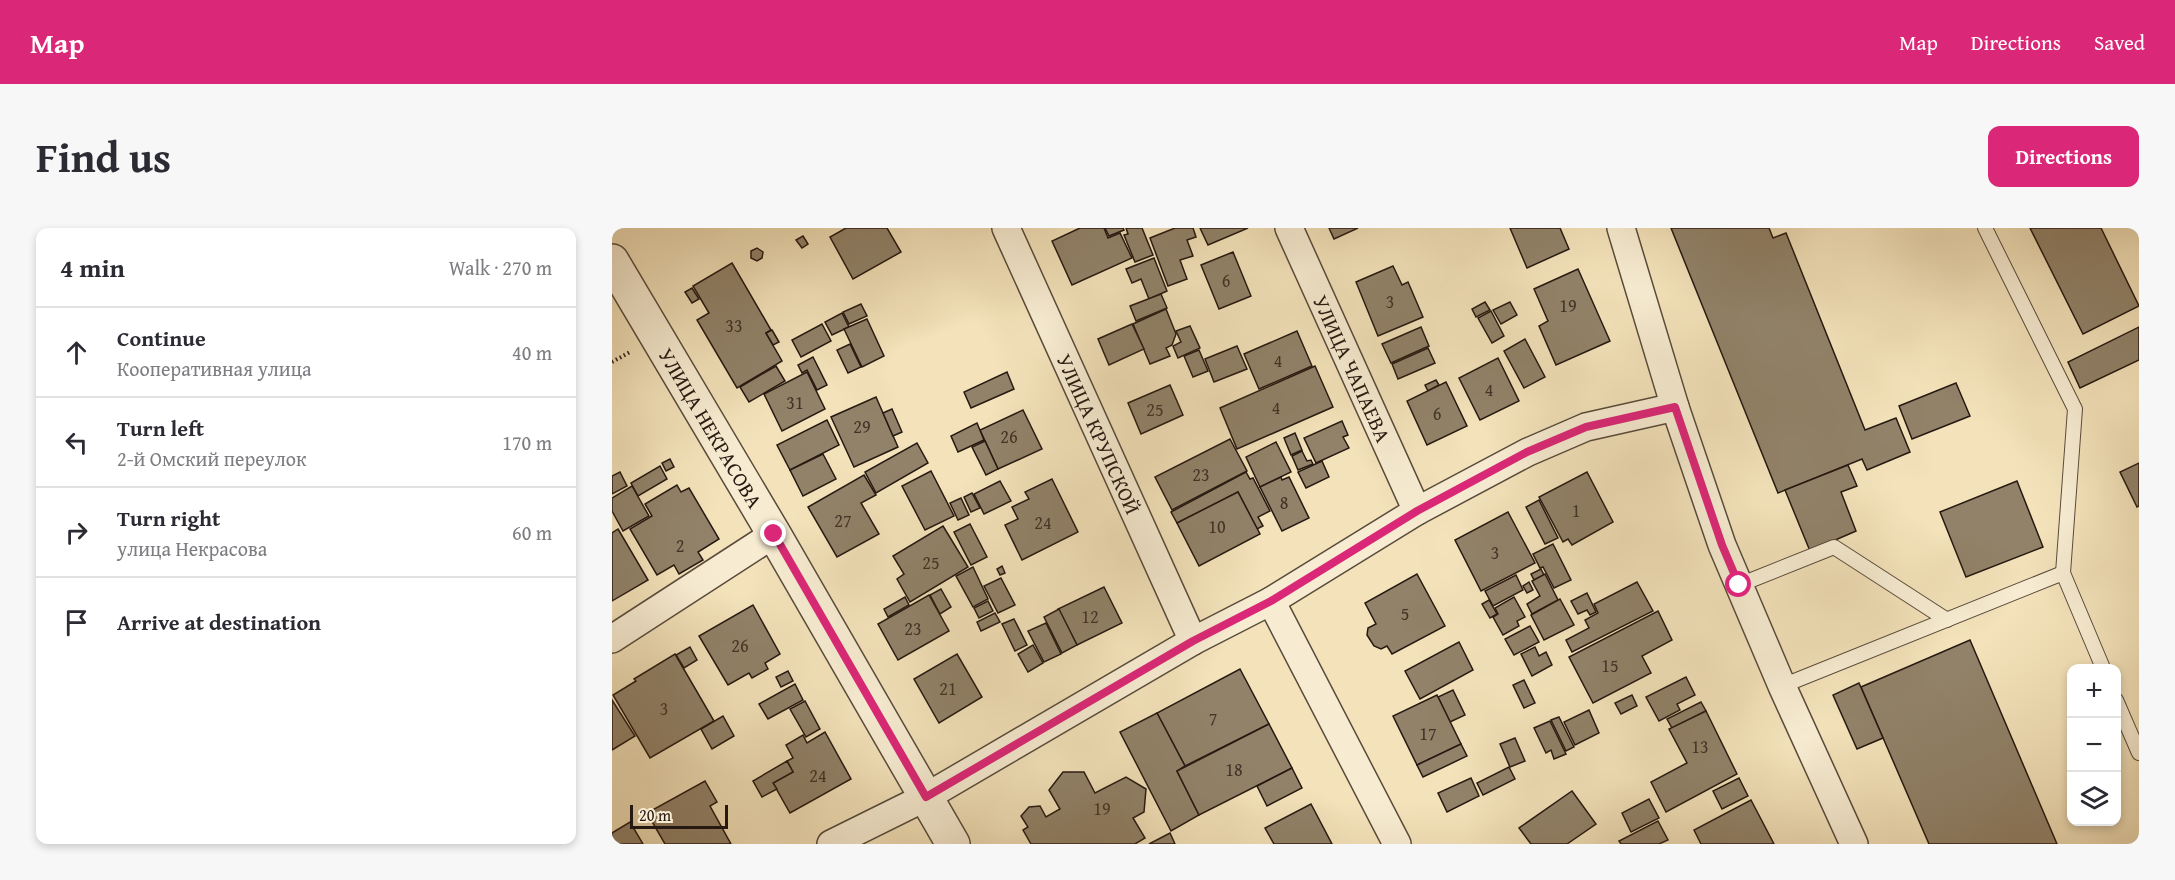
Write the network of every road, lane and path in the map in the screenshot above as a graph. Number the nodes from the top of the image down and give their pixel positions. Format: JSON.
{"nodes":[{"id":1,"x":1006,"y":228,"type":"edge"},
{"id":2,"x":1289,"y":228,"type":"edge"},
{"id":3,"x":1621,"y":228,"type":"edge"},
{"id":4,"x":1985,"y":228,"type":"edge"},
{"id":5,"x":612,"y":261,"type":"edge"},
{"id":6,"x":1675,"y":407,"type":"junction"},
{"id":7,"x":1417,"y":511,"type":"junction"},
{"id":8,"x":774,"y":534,"type":"junction"},
{"id":9,"x":2063,"y":573,"type":"junction"},
{"id":10,"x":1739,"y":585,"type":"junction"},
{"id":11,"x":1271,"y":601,"type":"junction"},
{"id":12,"x":1947,"y":620,"type":"junction"},
{"id":13,"x":612,"y":639,"type":"edge"},
{"id":14,"x":1193,"y":641,"type":"junction"},
{"id":15,"x":2101,"y":664,"type":"edge"},
{"id":16,"x":1782,"y":686,"type":"junction"},
{"id":17,"x":2121,"y":712,"type":"edge"},
{"id":18,"x":2139,"y":753,"type":"edge"},
{"id":19,"x":926,"y":797,"type":"junction"},
{"id":20,"x":831,"y":844,"type":"edge"},
{"id":21,"x":953,"y":844,"type":"edge"},
{"id":22,"x":1398,"y":844,"type":"edge"},
{"id":23,"x":1854,"y":844,"type":"edge"}],
"edges":[{"from":1,"to":14,"type":"street","name":"УЛИЦА КРУПСКОЙ"},
{"from":2,"to":7,"type":"street","name":"УЛИЦА ЧАПАЕВА"},
{"from":3,"to":6,"type":"street"},
{"from":4,"to":9,"type":"lane"},
{"from":5,"to":8,"type":"street","name":"УЛИЦА НЕКРАСОВА"},
{"from":6,"to":7,"type":"street"},
{"from":6,"to":10,"type":"street"},
{"from":7,"to":11,"type":"street"},
{"from":8,"to":13,"type":"street"},
{"from":8,"to":19,"type":"street","name":"УЛИЦА НЕКРАСОВА"},
{"from":9,"to":12,"type":"lane"},
{"from":9,"to":15,"type":"lane"},
{"from":10,"to":12,"type":"lane"},
{"from":10,"to":16,"type":"street"},
{"from":11,"to":14,"type":"street"},
{"from":11,"to":22,"type":"street"},
{"from":12,"to":16,"type":"lane"},
{"from":14,"to":19,"type":"street"},
{"from":16,"to":23,"type":"street"},
{"from":17,"to":18,"type":"lane"},
{"from":19,"to":20,"type":"street"},
{"from":19,"to":21,"type":"street","name":"УЛИЦА НЕКРАСОВА"}]}
